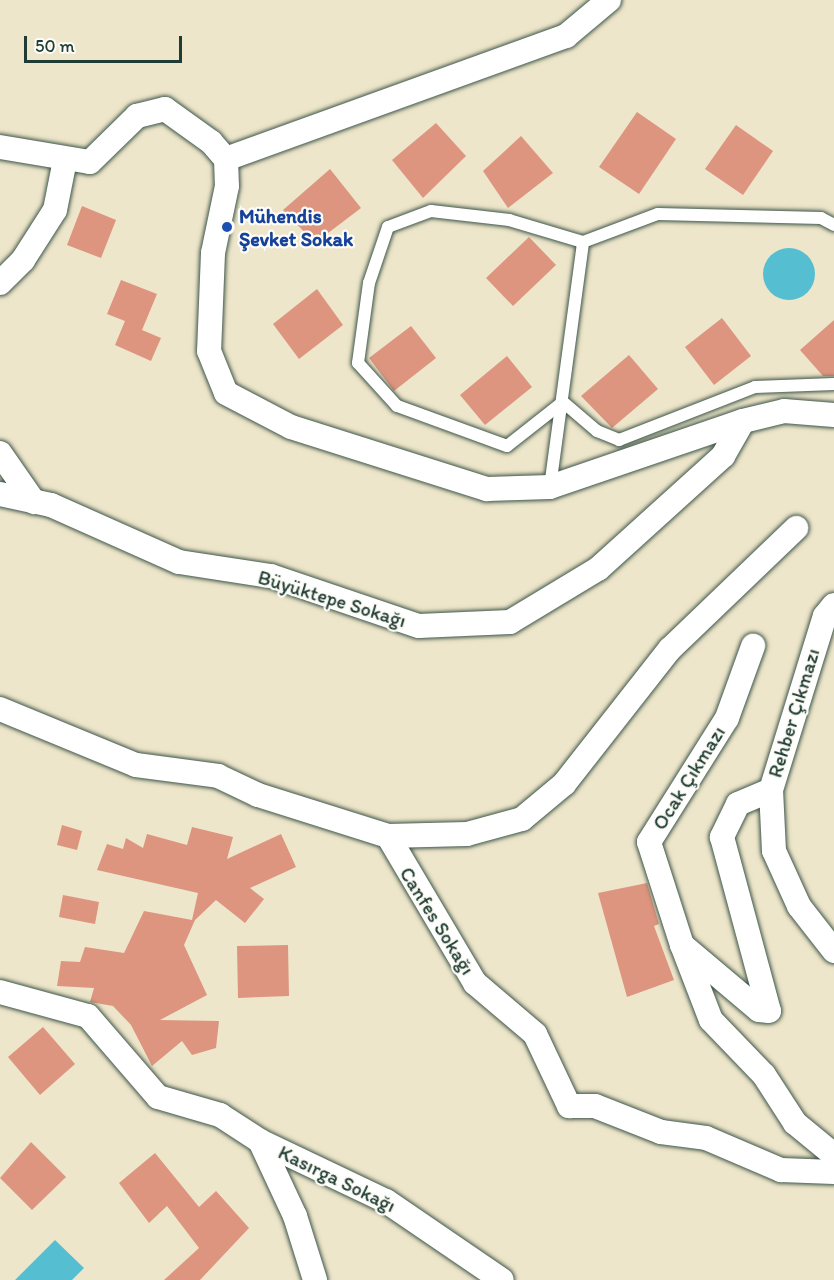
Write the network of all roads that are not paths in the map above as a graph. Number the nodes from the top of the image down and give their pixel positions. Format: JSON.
{"nodes":[{"id":1,"x":609,"y":0,"type":"edge"},
{"id":2,"x":0,"y":147,"type":"edge"},
{"id":3,"x":226,"y":159,"type":"junction"},
{"id":4,"x":65,"y":160,"type":"junction"},
{"id":5,"x":834,"y":225,"type":"edge"},
{"id":6,"x":583,"y":242,"type":"junction"},
{"id":7,"x":0,"y":283,"type":"edge"},
{"id":8,"x":834,"y":384,"type":"edge"},
{"id":9,"x":563,"y":402,"type":"junction"},
{"id":10,"x":834,"y":415,"type":"edge"},
{"id":11,"x":743,"y":421,"type":"junction"},
{"id":12,"x":0,"y":453,"type":"edge"},
{"id":13,"x":550,"y":487,"type":"junction"},
{"id":14,"x":0,"y":494,"type":"edge"},
{"id":15,"x":34,"y":502,"type":"junction"},
{"id":16,"x":796,"y":528,"type":"dead end"},
{"id":17,"x":834,"y":605,"type":"edge"},
{"id":18,"x":753,"y":646,"type":"dead end"},
{"id":19,"x":0,"y":709,"type":"edge"},
{"id":20,"x":771,"y":790,"type":"junction"},
{"id":21,"x":388,"y":836,"type":"junction"},
{"id":22,"x":682,"y":945,"type":"junction"},
{"id":23,"x":834,"y":951,"type":"edge"},
{"id":24,"x":0,"y":992,"type":"edge"},
{"id":25,"x":260,"y":1141,"type":"junction"},
{"id":26,"x":834,"y":1155,"type":"edge"},
{"id":27,"x":834,"y":1172,"type":"edge"},
{"id":28,"x":315,"y":1280,"type":"edge"},
{"id":29,"x":502,"y":1280,"type":"edge"}],
"edges":[{"from":1,"to":3,"type":"street"},
{"from":2,"to":4,"type":"street"},
{"from":3,"to":4,"type":"street"},
{"from":3,"to":13,"type":"street"},
{"from":4,"to":7,"type":"street"},
{"from":5,"to":6,"type":"lane"},
{"from":6,"to":9,"type":"lane"},
{"from":6,"to":9,"type":"lane"},
{"from":8,"to":9,"type":"lane"},
{"from":9,"to":13,"type":"lane"},
{"from":10,"to":11,"type":"street"},
{"from":11,"to":13,"type":"street"},
{"from":11,"to":15,"type":"street","name":"Büyüktepe Sokağı"},
{"from":12,"to":15,"type":"street"},
{"from":14,"to":15,"type":"street","name":"Büyüktepe Sokağı"},
{"from":16,"to":21,"type":"street"},
{"from":17,"to":20,"type":"street","name":"Rehber Çıkmazı"},
{"from":18,"to":22,"type":"street","name":"Ocak Çıkmazı"},
{"from":19,"to":21,"type":"street"},
{"from":20,"to":22,"type":"street"},
{"from":20,"to":23,"type":"street"},
{"from":21,"to":27,"type":"street","name":"Canfes Sokağı"},
{"from":22,"to":26,"type":"street"},
{"from":24,"to":25,"type":"street","name":"Kasırga Sokağı"},
{"from":25,"to":28,"type":"street"},
{"from":25,"to":29,"type":"street","name":"Kasırga Sokağı"}]}
